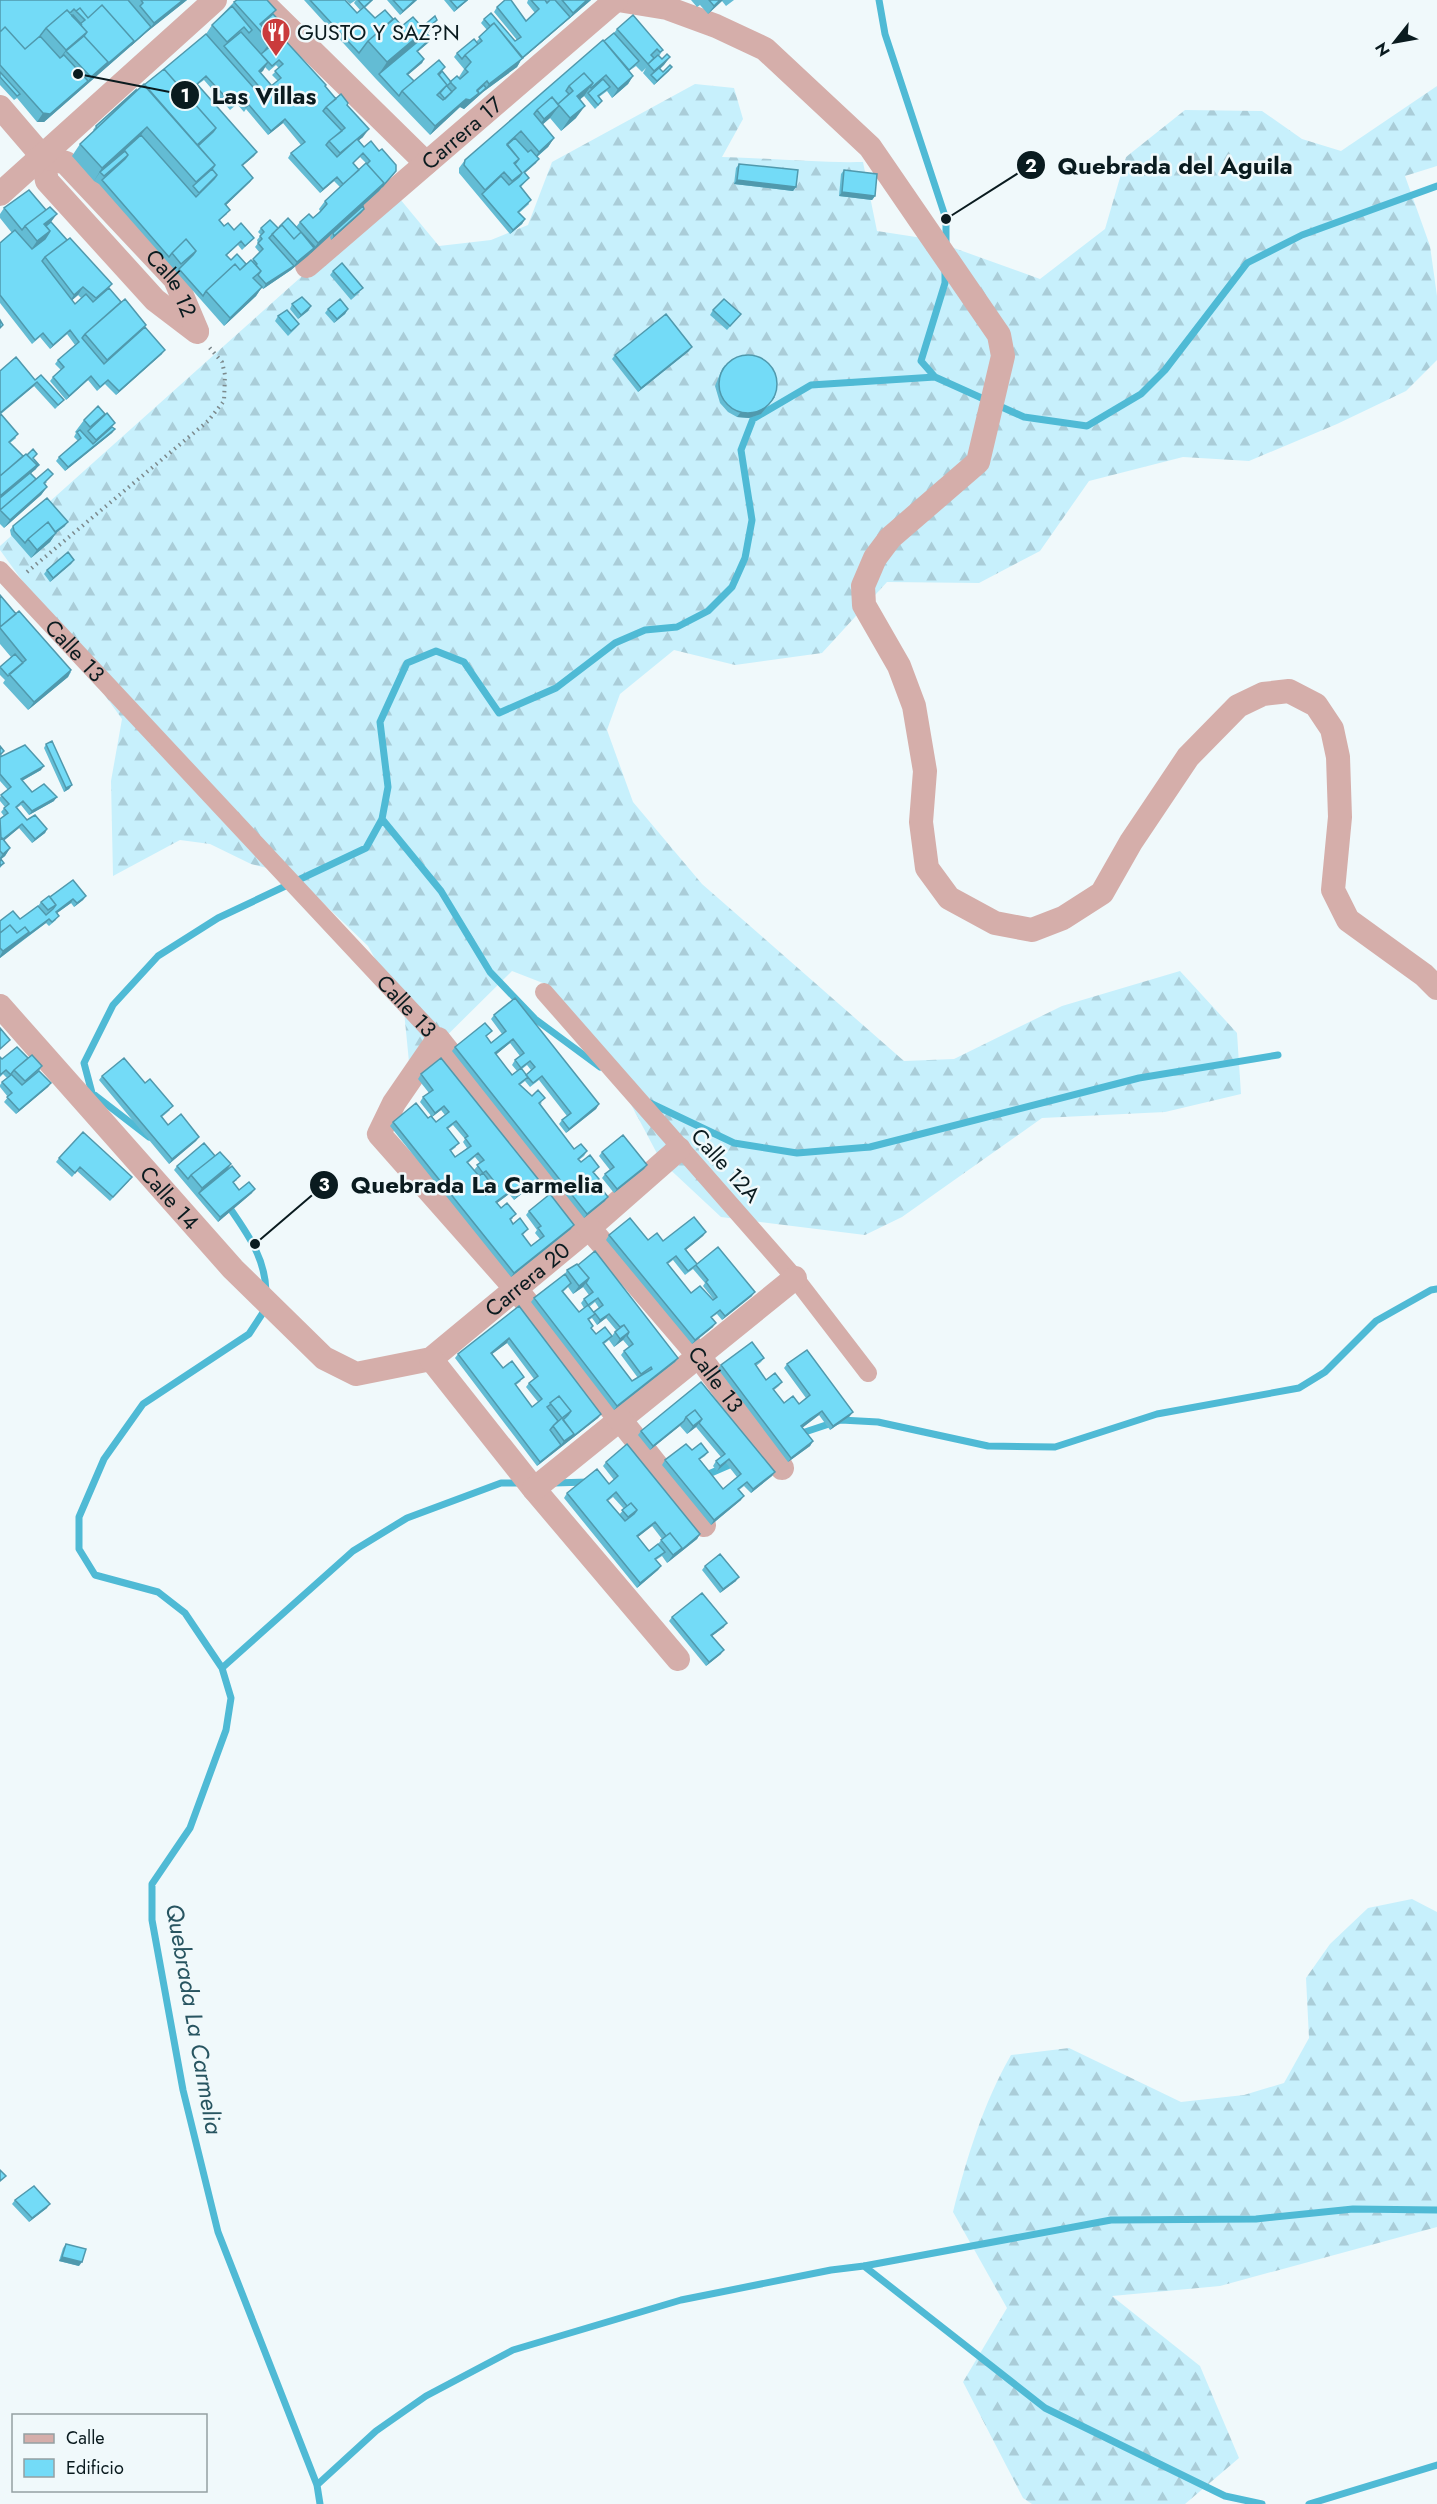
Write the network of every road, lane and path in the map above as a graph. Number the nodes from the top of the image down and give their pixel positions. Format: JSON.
{"nodes":[{"id":1,"x":215,"y":0,"type":"edge"},
{"id":2,"x":261,"y":0,"type":"edge"},
{"id":3,"x":617,"y":0,"type":"edge"},
{"id":4,"x":0,"y":107,"type":"edge"},
{"id":5,"x":42,"y":156,"type":"junction"},
{"id":6,"x":426,"y":163,"type":"junction"},
{"id":7,"x":0,"y":194,"type":"edge"},
{"id":8,"x":307,"y":266,"type":"edge"},
{"id":9,"x":197,"y":332,"type":"joint"},
{"id":10,"x":0,"y":570,"type":"edge"},
{"id":11,"x":13,"y":584,"type":"junction"},
{"id":12,"x":1437,"y":988,"type":"edge"},
{"id":13,"x":544,"y":992,"type":"dead end"},
{"id":14,"x":0,"y":1006,"type":"edge"},
{"id":15,"x":438,"y":1039,"type":"junction"},
{"id":16,"x":679,"y":1149,"type":"junction"},
{"id":17,"x":589,"y":1228,"type":"junction"},
{"id":18,"x":795,"y":1278,"type":"junction"},
{"id":19,"x":516,"y":1289,"type":"junction"},
{"id":20,"x":698,"y":1355,"type":"junction"},
{"id":21,"x":431,"y":1359,"type":"junction"},
{"id":22,"x":868,"y":1373,"type":"dead end"},
{"id":23,"x":356,"y":1374,"type":"joint"},
{"id":24,"x":621,"y":1420,"type":"junction"},
{"id":25,"x":782,"y":1468,"type":"dead end"},
{"id":26,"x":534,"y":1489,"type":"junction"},
{"id":27,"x":704,"y":1525,"type":"dead end"},
{"id":28,"x":678,"y":1659,"type":"dead end"}],
"edges":[{"from":1,"to":5,"type":"street"},
{"from":2,"to":6,"type":"street"},
{"from":3,"to":6,"type":"street","name":"Carrera 17"},
{"from":3,"to":12,"type":"street"},
{"from":4,"to":5,"type":"street","name":"Calle 12"},
{"from":5,"to":7,"type":"street"},
{"from":5,"to":9,"type":"street","name":"Calle 12"},
{"from":6,"to":8,"type":"street","name":"Carrera 17"},
{"from":9,"to":11,"type":"path"},
{"from":10,"to":11,"type":"street","name":"Calle 13"},
{"from":11,"to":15,"type":"street","name":"Calle 13"},
{"from":13,"to":16,"type":"street","name":"Calle 12A"},
{"from":14,"to":23,"type":"street","name":"Calle 14"},
{"from":15,"to":17,"type":"street","name":"Calle 13"},
{"from":15,"to":19,"type":"street"},
{"from":16,"to":17,"type":"street","name":"Carrera 20"},
{"from":16,"to":18,"type":"street","name":"Calle 12A"},
{"from":17,"to":19,"type":"street","name":"Carrera 20"},
{"from":17,"to":20,"type":"street","name":"Calle 13"},
{"from":18,"to":20,"type":"street"},
{"from":18,"to":22,"type":"street","name":"Calle 12A"},
{"from":19,"to":21,"type":"street","name":"Carrera 20"},
{"from":19,"to":24,"type":"street"},
{"from":20,"to":24,"type":"street"},
{"from":20,"to":25,"type":"street","name":"Calle 13"},
{"from":21,"to":23,"type":"street","name":"Carrera 20"},
{"from":21,"to":26,"type":"street"},
{"from":24,"to":26,"type":"street"},
{"from":24,"to":27,"type":"street"},
{"from":26,"to":28,"type":"street"}]}
